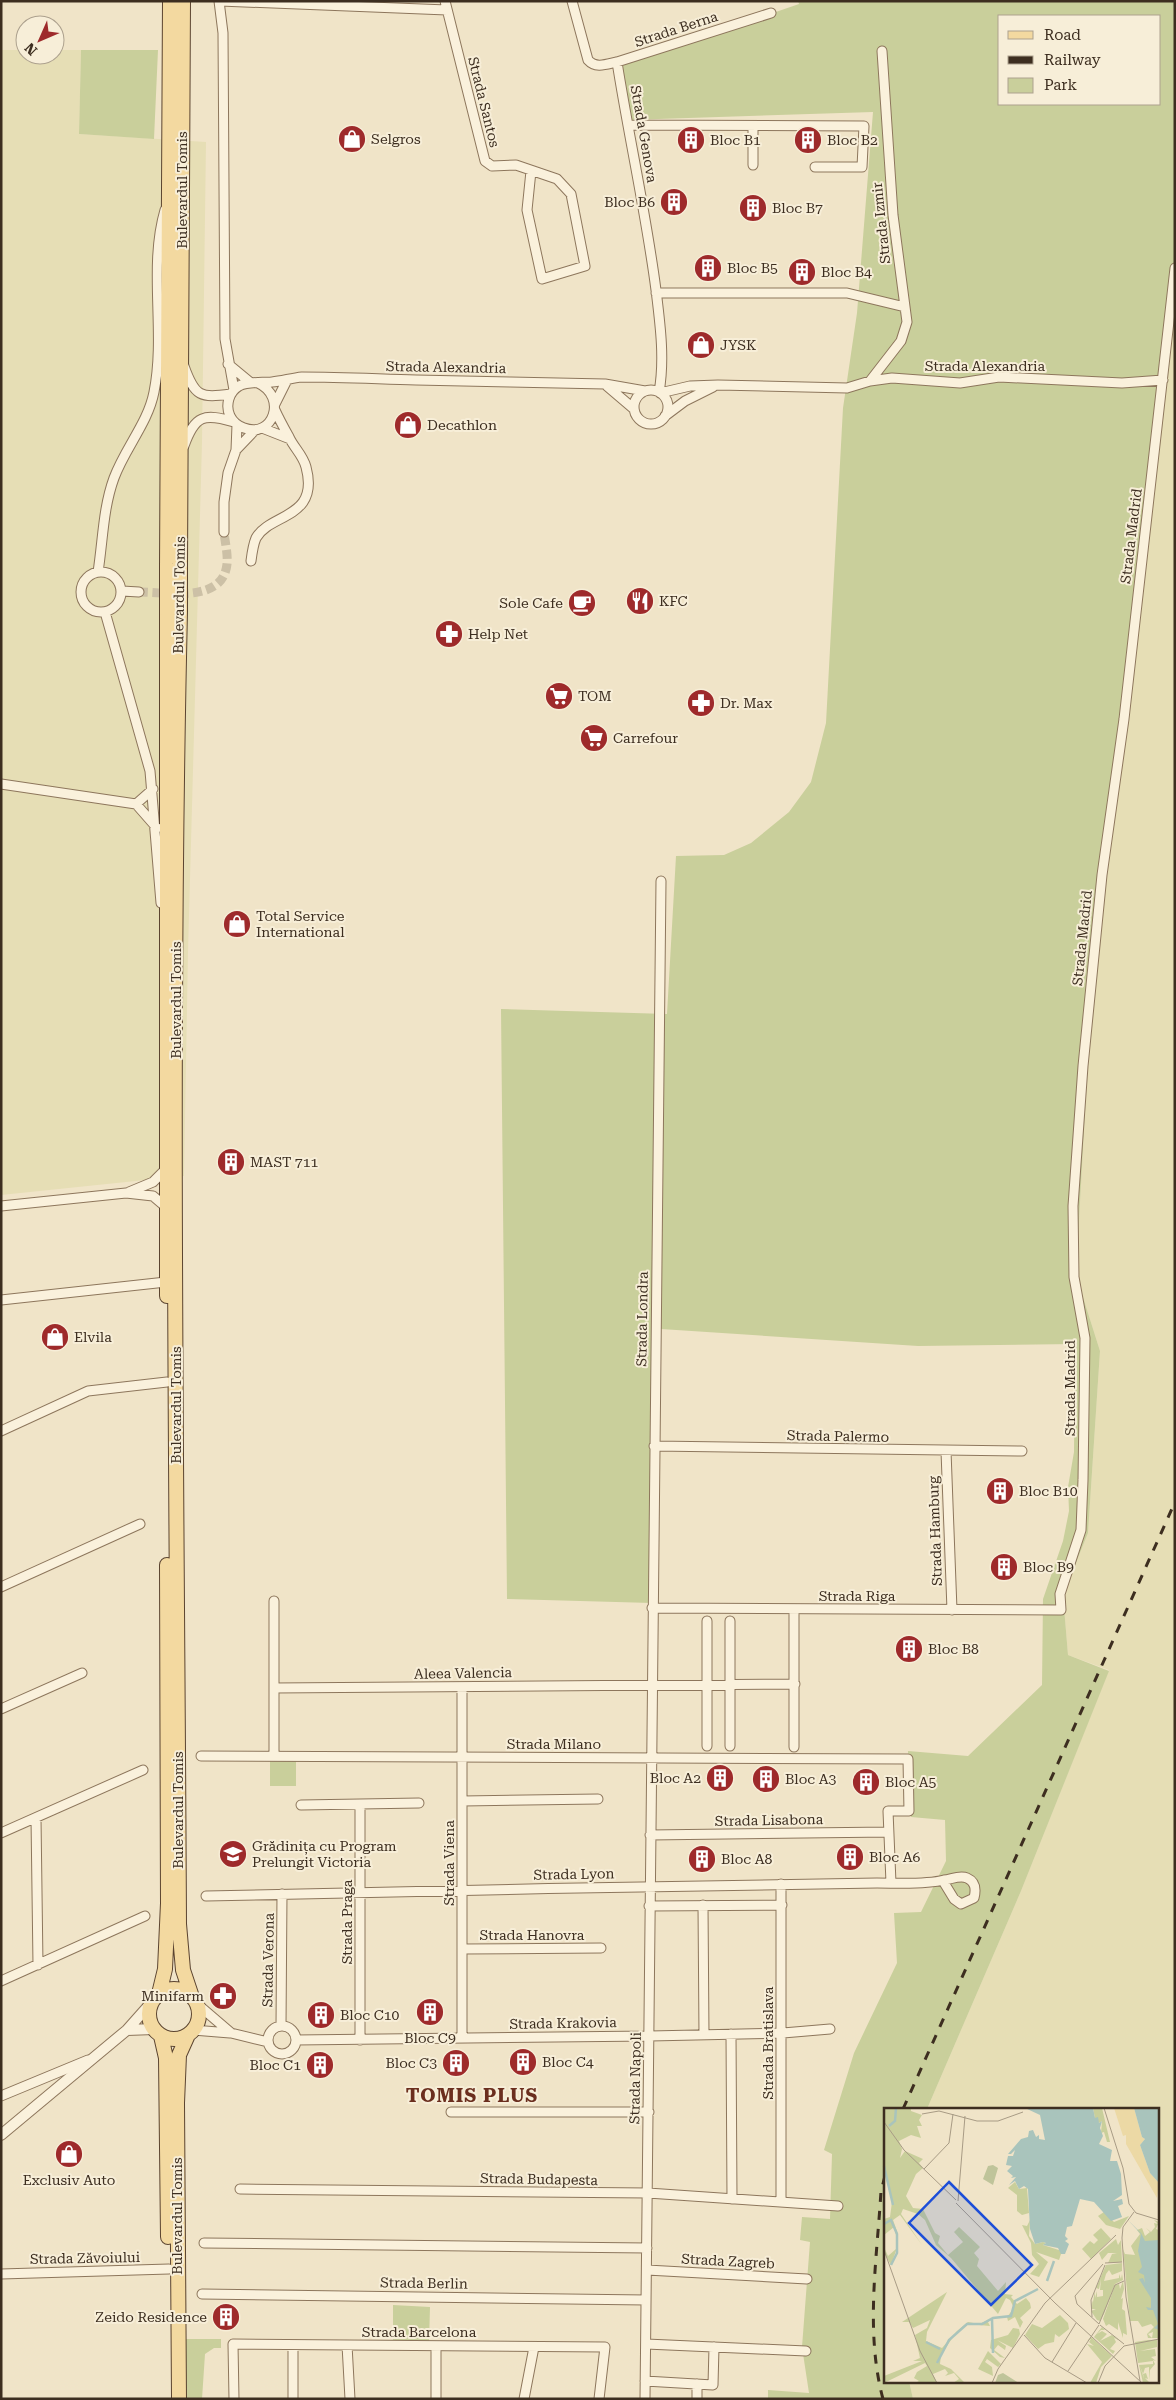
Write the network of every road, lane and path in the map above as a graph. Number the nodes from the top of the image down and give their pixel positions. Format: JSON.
{"nodes":[{"id":1,"x":170,"y":1,"type":"edge"},
{"id":2,"x":183,"y":1,"type":"edge"},
{"id":3,"x":219,"y":1,"type":"edge"},
{"id":4,"x":572,"y":1,"type":"edge"},
{"id":5,"x":446,"y":6,"type":"edge"},
{"id":6,"x":771,"y":13,"type":"dead end"},
{"id":7,"x":882,"y":50,"type":"dead end"},
{"id":8,"x":617,"y":62,"type":"junction"},
{"id":9,"x":628,"y":126,"type":"junction"},
{"id":10,"x":754,"y":126,"type":"junction"},
{"id":11,"x":753,"y":165,"type":"dead end"},
{"id":12,"x":815,"y":167,"type":"dead end"},
{"id":13,"x":531,"y":171,"type":"junction"},
{"id":14,"x":170,"y":190,"type":"junction"},
{"id":15,"x":1175,"y":268,"type":"edge"},
{"id":16,"x":656,"y":293,"type":"junction"},
{"id":17,"x":905,"y":308,"type":"junction"},
{"id":18,"x":182,"y":358,"type":"junction"},
{"id":19,"x":228,"y":364,"type":"junction"},
{"id":20,"x":286,"y":380,"type":"junction"},
{"id":21,"x":870,"y":380,"type":"junction"},
{"id":22,"x":1163,"y":380,"type":"junction"},
{"id":23,"x":254,"y":383,"type":"junction"},
{"id":24,"x":605,"y":384,"type":"junction"},
{"id":25,"x":718,"y":385,"type":"junction"},
{"id":26,"x":645,"y":391,"type":"junction"},
{"id":27,"x":233,"y":392,"type":"junction"},
{"id":28,"x":659,"y":393,"type":"junction"},
{"id":29,"x":275,"y":407,"type":"junction"},
{"id":30,"x":634,"y":409,"type":"junction"},
{"id":31,"x":665,"y":416,"type":"junction"},
{"id":32,"x":236,"y":424,"type":"junction"},
{"id":33,"x":258,"y":429,"type":"junction"},
{"id":34,"x":290,"y":439,"type":"junction"},
{"id":35,"x":236,"y":450,"type":"junction"},
{"id":36,"x":181,"y":456,"type":"junction"},
{"id":37,"x":224,"y":532,"type":"tunnel mouth"},
{"id":38,"x":252,"y":561,"type":"dead end"},
{"id":39,"x":174,"y":565,"type":"junction"},
{"id":40,"x":98,"y":572,"type":"junction"},
{"id":41,"x":122,"y":591,"type":"junction"},
{"id":42,"x":139,"y":592,"type":"tunnel mouth"},
{"id":43,"x":173,"y":611,"type":"junction"},
{"id":44,"x":105,"y":612,"type":"junction"},
{"id":45,"x":1,"y":784,"type":"edge"},
{"id":46,"x":153,"y":789,"type":"junction"},
{"id":47,"x":136,"y":804,"type":"junction"},
{"id":48,"x":157,"y":829,"type":"junction"},
{"id":49,"x":661,"y":881,"type":"dead end"},
{"id":50,"x":166,"y":946,"type":"junction"},
{"id":51,"x":166,"y":1169,"type":"junction"},
{"id":52,"x":126,"y":1193,"type":"junction"},
{"id":53,"x":1,"y":1206,"type":"edge"},
{"id":54,"x":166,"y":1207,"type":"junction"},
{"id":55,"x":166,"y":1282,"type":"junction"},
{"id":56,"x":1,"y":1300,"type":"edge"},
{"id":57,"x":167,"y":1382,"type":"junction"},
{"id":58,"x":1,"y":1431,"type":"edge"},
{"id":59,"x":654,"y":1446,"type":"junction"},
{"id":60,"x":1022,"y":1451,"type":"dead end"},
{"id":61,"x":946,"y":1452,"type":"junction"},
{"id":62,"x":140,"y":1524,"type":"dead end"},
{"id":63,"x":1,"y":1587,"type":"edge"},
{"id":64,"x":274,"y":1601,"type":"dead end"},
{"id":65,"x":652,"y":1608,"type":"junction"},
{"id":66,"x":794,"y":1609,"type":"junction"},
{"id":67,"x":952,"y":1610,"type":"junction"},
{"id":68,"x":1061,"y":1610,"type":"joint"},
{"id":69,"x":707,"y":1621,"type":"dead end"},
{"id":70,"x":730,"y":1621,"type":"dead end"},
{"id":71,"x":82,"y":1673,"type":"dead end"},
{"id":72,"x":652,"y":1684,"type":"junction"},
{"id":73,"x":707,"y":1684,"type":"junction"},
{"id":74,"x":730,"y":1684,"type":"junction"},
{"id":75,"x":795,"y":1684,"type":"junction"},
{"id":76,"x":462,"y":1687,"type":"junction"},
{"id":77,"x":274,"y":1688,"type":"junction"},
{"id":78,"x":1,"y":1709,"type":"edge"},
{"id":79,"x":707,"y":1746,"type":"dead end"},
{"id":80,"x":730,"y":1746,"type":"dead end"},
{"id":81,"x":794,"y":1747,"type":"dead end"},
{"id":82,"x":201,"y":1756,"type":"dead end"},
{"id":83,"x":274,"y":1756,"type":"junction"},
{"id":84,"x":463,"y":1757,"type":"junction"},
{"id":85,"x":651,"y":1758,"type":"junction"},
{"id":86,"x":143,"y":1770,"type":"dead end"},
{"id":87,"x":598,"y":1799,"type":"dead end"},
{"id":88,"x":463,"y":1801,"type":"junction"},
{"id":89,"x":419,"y":1803,"type":"dead end"},
{"id":90,"x":360,"y":1804,"type":"junction"},
{"id":91,"x":301,"y":1805,"type":"dead end"},
{"id":92,"x":36,"y":1818,"type":"junction"},
{"id":93,"x":889,"y":1832,"type":"junction"},
{"id":94,"x":1,"y":1833,"type":"edge"},
{"id":95,"x":650,"y":1835,"type":"junction"},
{"id":96,"x":943,"y":1881,"type":"dead end"},
{"id":97,"x":891,"y":1883,"type":"junction"},
{"id":98,"x":782,"y":1884,"type":"junction"},
{"id":99,"x":650,"y":1886,"type":"junction"},
{"id":100,"x":463,"y":1890,"type":"junction"},
{"id":101,"x":360,"y":1892,"type":"junction"},
{"id":102,"x":282,"y":1894,"type":"junction"},
{"id":103,"x":206,"y":1896,"type":"dead end"},
{"id":104,"x":703,"y":1905,"type":"junction"},
{"id":105,"x":782,"y":1905,"type":"junction"},
{"id":106,"x":649,"y":1906,"type":"junction"},
{"id":107,"x":145,"y":1916,"type":"dead end"},
{"id":108,"x":462,"y":1948,"type":"junction"},
{"id":109,"x":601,"y":1948,"type":"dead end"},
{"id":110,"x":38,"y":1965,"type":"junction"},
{"id":111,"x":1,"y":1981,"type":"edge"},
{"id":112,"x":155,"y":1998,"type":"junction"},
{"id":113,"x":194,"y":2000,"type":"junction"},
{"id":114,"x":281,"y":2026,"type":"junction"},
{"id":115,"x":830,"y":2029,"type":"dead end"},
{"id":116,"x":128,"y":2030,"type":"junction"},
{"id":117,"x":190,"y":2032,"type":"junction"},
{"id":118,"x":158,"y":2033,"type":"junction"},
{"id":119,"x":231,"y":2033,"type":"junction"},
{"id":120,"x":783,"y":2033,"type":"junction"},
{"id":121,"x":731,"y":2034,"type":"junction"},
{"id":122,"x":704,"y":2035,"type":"junction"},
{"id":123,"x":650,"y":2036,"type":"junction"},
{"id":124,"x":462,"y":2038,"type":"junction"},
{"id":125,"x":296,"y":2040,"type":"junction"},
{"id":126,"x":360,"y":2040,"type":"junction"},
{"id":127,"x":268,"y":2042,"type":"junction"},
{"id":128,"x":93,"y":2058,"type":"junction"},
{"id":129,"x":1,"y":2096,"type":"edge"},
{"id":130,"x":451,"y":2112,"type":"dead end"},
{"id":131,"x":649,"y":2112,"type":"junction"},
{"id":132,"x":1,"y":2135,"type":"edge"},
{"id":133,"x":240,"y":2189,"type":"dead end"},
{"id":134,"x":648,"y":2194,"type":"junction"},
{"id":135,"x":732,"y":2199,"type":"junction"},
{"id":136,"x":781,"y":2202,"type":"junction"},
{"id":137,"x":838,"y":2206,"type":"dead end"},
{"id":138,"x":204,"y":2243,"type":"dead end"},
{"id":139,"x":647,"y":2248,"type":"junction"},
{"id":140,"x":169,"y":2270,"type":"junction"},
{"id":141,"x":647,"y":2270,"type":"junction"},
{"id":142,"x":1,"y":2274,"type":"edge"},
{"id":143,"x":807,"y":2279,"type":"dead end"},
{"id":144,"x":202,"y":2294,"type":"dead end"},
{"id":145,"x":646,"y":2300,"type":"junction"},
{"id":146,"x":646,"y":2344,"type":"junction"},
{"id":147,"x":293,"y":2345,"type":"junction"},
{"id":148,"x":347,"y":2345,"type":"junction"},
{"id":149,"x":436,"y":2346,"type":"junction"},
{"id":150,"x":534,"y":2347,"type":"junction"},
{"id":151,"x":714,"y":2347,"type":"junction"},
{"id":152,"x":806,"y":2351,"type":"dead end"},
{"id":153,"x":645,"y":2381,"type":"junction"},
{"id":154,"x":698,"y":2384,"type":"junction"},
{"id":155,"x":170,"y":2399,"type":"edge"},
{"id":156,"x":178,"y":2399,"type":"edge"},
{"id":157,"x":234,"y":2399,"type":"edge"},
{"id":158,"x":293,"y":2399,"type":"edge"},
{"id":159,"x":350,"y":2399,"type":"edge"},
{"id":160,"x":436,"y":2399,"type":"edge"},
{"id":161,"x":524,"y":2399,"type":"edge"},
{"id":162,"x":599,"y":2399,"type":"edge"},
{"id":163,"x":645,"y":2399,"type":"edge"},
{"id":164,"x":697,"y":2399,"type":"edge"}],
"edges":[{"from":1,"to":14,"type":"main road","name":"Bulevardul Tomis"},
{"from":2,"to":18,"type":"main road","name":"Bulevardul Tomis"},
{"from":3,"to":5,"type":"street"},
{"from":3,"to":19,"type":"street"},
{"from":4,"to":8,"type":"street"},
{"from":5,"to":13,"type":"street","name":"Strada Santos"},
{"from":6,"to":8,"type":"street","name":"Strada Berna"},
{"from":7,"to":17,"type":"street","name":"Strada Izmir"},
{"from":8,"to":9,"type":"street","name":"Strada Genova"},
{"from":9,"to":10,"type":"street"},
{"from":9,"to":16,"type":"street","name":"Strada Genova"},
{"from":10,"to":11,"type":"street"},
{"from":10,"to":12,"type":"street"},
{"from":13,"to":13,"type":"street"},
{"from":14,"to":39,"type":"main road","name":"Bulevardul Tomis"},
{"from":14,"to":40,"type":"street"},
{"from":15,"to":22,"type":"street","name":"Strada Madrid"},
{"from":16,"to":17,"type":"street"},
{"from":16,"to":28,"type":"street","name":"Strada Genova"},
{"from":17,"to":21,"type":"street","name":"Strada Izmir"},
{"from":18,"to":27,"type":"street"},
{"from":18,"to":36,"type":"main road","name":"Bulevardul Tomis"},
{"from":19,"to":23,"type":"street"},
{"from":19,"to":27,"type":"street"},
{"from":20,"to":23,"type":"street","name":"Strada Alexandria"},
{"from":20,"to":24,"type":"street","name":"Strada Alexandria"},
{"from":20,"to":29,"type":"street"},
{"from":21,"to":22,"type":"street","name":"Strada Alexandria"},
{"from":21,"to":25,"type":"street","name":"Strada Alexandria"},
{"from":22,"to":68,"type":"street","name":"Strada Madrid"},
{"from":23,"to":27,"type":"street"},
{"from":23,"to":29,"type":"street"},
{"from":24,"to":26,"type":"street","name":"Strada Alexandria"},
{"from":24,"to":30,"type":"street"},
{"from":25,"to":28,"type":"street","name":"Strada Alexandria"},
{"from":25,"to":31,"type":"street","name":"Strada Alexandria"},
{"from":26,"to":28,"type":"street"},
{"from":26,"to":30,"type":"street"},
{"from":27,"to":32,"type":"street"},
{"from":28,"to":31,"type":"street"},
{"from":29,"to":33,"type":"street"},
{"from":29,"to":34,"type":"street"},
{"from":30,"to":31,"type":"street"},
{"from":32,"to":33,"type":"street"},
{"from":32,"to":35,"type":"street"},
{"from":32,"to":36,"type":"street"},
{"from":33,"to":34,"type":"street"},
{"from":33,"to":35,"type":"street"},
{"from":34,"to":38,"type":"street"},
{"from":35,"to":37,"type":"street"},
{"from":36,"to":39,"type":"main road","name":"Bulevardul Tomis"},
{"from":39,"to":43,"type":"main road","name":"Bulevardul Tomis","bridge":true},
{"from":40,"to":41,"type":"street"},
{"from":40,"to":44,"type":"street"},
{"from":41,"to":42,"type":"street"},
{"from":41,"to":44,"type":"street"},
{"from":43,"to":50,"type":"main road","name":"Bulevardul Tomis"},
{"from":43,"to":113,"type":"main road","name":"Bulevardul Tomis"},
{"from":44,"to":46,"type":"street"},
{"from":45,"to":47,"type":"street"},
{"from":46,"to":47,"type":"street"},
{"from":46,"to":48,"type":"street"},
{"from":47,"to":48,"type":"street"},
{"from":48,"to":50,"type":"street"},
{"from":49,"to":59,"type":"street","name":"Strada Londra"},
{"from":50,"to":51,"type":"main road","name":"Bulevardul Tomis"},
{"from":51,"to":52,"type":"street"},
{"from":51,"to":54,"type":"main road","name":"Bulevardul Tomis"},
{"from":52,"to":53,"type":"street"},
{"from":52,"to":54,"type":"street"},
{"from":54,"to":55,"type":"main road","name":"Bulevardul Tomis"},
{"from":55,"to":56,"type":"street"},
{"from":55,"to":57,"type":"main road","name":"Bulevardul Tomis"},
{"from":57,"to":58,"type":"street"},
{"from":57,"to":112,"type":"main road","name":"Bulevardul Tomis"},
{"from":59,"to":61,"type":"street","name":"Strada Palermo"},
{"from":59,"to":65,"type":"street","name":"Strada Londra"},
{"from":60,"to":61,"type":"street","name":"Strada Palermo"},
{"from":61,"to":67,"type":"street","name":"Strada Hamburg"},
{"from":62,"to":63,"type":"street"},
{"from":64,"to":77,"type":"street"},
{"from":65,"to":66,"type":"street","name":"Strada Riga"},
{"from":65,"to":72,"type":"street","name":"Strada Londra"},
{"from":66,"to":67,"type":"street","name":"Strada Riga"},
{"from":66,"to":75,"type":"street"},
{"from":67,"to":68,"type":"street","name":"Strada Riga"},
{"from":69,"to":73,"type":"street"},
{"from":70,"to":74,"type":"street"},
{"from":71,"to":78,"type":"street"},
{"from":72,"to":73,"type":"street","name":"Aleea Valencia"},
{"from":72,"to":76,"type":"street","name":"Aleea Valencia"},
{"from":72,"to":85,"type":"street","name":"Strada Londra"},
{"from":73,"to":74,"type":"street","name":"Aleea Valencia"},
{"from":73,"to":79,"type":"street"},
{"from":74,"to":75,"type":"street","name":"Aleea Valencia"},
{"from":74,"to":80,"type":"street"},
{"from":75,"to":81,"type":"street"},
{"from":76,"to":77,"type":"street","name":"Aleea Valencia"},
{"from":76,"to":84,"type":"street","name":"Strada Viena"},
{"from":77,"to":83,"type":"street"},
{"from":82,"to":83,"type":"street","name":"Strada Milano"},
{"from":83,"to":84,"type":"street","name":"Strada Milano"},
{"from":84,"to":85,"type":"street","name":"Strada Milano"},
{"from":84,"to":88,"type":"street","name":"Strada Viena"},
{"from":85,"to":93,"type":"street","name":"Strada Milano"},
{"from":85,"to":95,"type":"street","name":"Strada Napoli"},
{"from":86,"to":92,"type":"street"},
{"from":87,"to":88,"type":"street"},
{"from":88,"to":100,"type":"street","name":"Strada Viena"},
{"from":89,"to":90,"type":"street"},
{"from":90,"to":91,"type":"street"},
{"from":90,"to":101,"type":"street","name":"Strada Praga"},
{"from":92,"to":94,"type":"street"},
{"from":92,"to":110,"type":"street"},
{"from":93,"to":95,"type":"street","name":"Strada Lisabona"},
{"from":93,"to":97,"type":"street"},
{"from":95,"to":99,"type":"street","name":"Strada Napoli"},
{"from":96,"to":97,"type":"street","name":"Strada Lyon"},
{"from":97,"to":98,"type":"street","name":"Strada Lyon"},
{"from":98,"to":99,"type":"street","name":"Strada Lyon"},
{"from":98,"to":105,"type":"street","name":"Strada Bratislava"},
{"from":99,"to":100,"type":"street","name":"Strada Lyon"},
{"from":99,"to":106,"type":"street","name":"Strada Napoli"},
{"from":100,"to":101,"type":"street","name":"Strada Lyon"},
{"from":100,"to":108,"type":"street","name":"Strada Viena"},
{"from":101,"to":102,"type":"street","name":"Strada Lyon"},
{"from":101,"to":126,"type":"street","name":"Strada Praga"},
{"from":102,"to":103,"type":"street","name":"Strada Lyon"},
{"from":102,"to":114,"type":"street","name":"Strada Verona"},
{"from":104,"to":105,"type":"street"},
{"from":104,"to":106,"type":"street"},
{"from":104,"to":122,"type":"street"},
{"from":105,"to":120,"type":"street","name":"Strada Bratislava"},
{"from":106,"to":123,"type":"street","name":"Strada Napoli"},
{"from":107,"to":110,"type":"street"},
{"from":108,"to":109,"type":"street","name":"Strada Hanovra"},
{"from":108,"to":124,"type":"street","name":"Strada Viena"},
{"from":110,"to":111,"type":"street"},
{"from":112,"to":113,"type":"main road"},
{"from":112,"to":116,"type":"street"},
{"from":112,"to":118,"type":"main road"},
{"from":113,"to":117,"type":"main road"},
{"from":113,"to":119,"type":"street"},
{"from":114,"to":125,"type":"street"},
{"from":114,"to":127,"type":"street"},
{"from":115,"to":120,"type":"street","name":"Strada Krakovia"},
{"from":116,"to":118,"type":"street"},
{"from":116,"to":128,"type":"street"},
{"from":117,"to":118,"type":"main road"},
{"from":117,"to":119,"type":"street"},
{"from":117,"to":156,"type":"main road","name":"Bulevardul Tomis"},
{"from":118,"to":140,"type":"main road","name":"Bulevardul Tomis"},
{"from":119,"to":127,"type":"street"},
{"from":120,"to":121,"type":"street","name":"Strada Krakovia"},
{"from":120,"to":136,"type":"street","name":"Strada Bratislava"},
{"from":121,"to":122,"type":"street","name":"Strada Krakovia"},
{"from":121,"to":135,"type":"street"},
{"from":122,"to":123,"type":"street","name":"Strada Krakovia"},
{"from":123,"to":124,"type":"street","name":"Strada Krakovia"},
{"from":123,"to":131,"type":"street","name":"Strada Napoli"},
{"from":124,"to":126,"type":"street","name":"Strada Krakovia"},
{"from":125,"to":126,"type":"street","name":"Strada Krakovia"},
{"from":125,"to":127,"type":"street"},
{"from":128,"to":129,"type":"street"},
{"from":128,"to":132,"type":"street"},
{"from":130,"to":131,"type":"street"},
{"from":131,"to":134,"type":"street","name":"Strada Napoli"},
{"from":133,"to":134,"type":"street","name":"Strada Budapesta"},
{"from":134,"to":135,"type":"street","name":"Strada Budapesta"},
{"from":134,"to":139,"type":"street","name":"Strada Napoli"},
{"from":135,"to":136,"type":"street","name":"Strada Budapesta"},
{"from":136,"to":137,"type":"street","name":"Strada Budapesta"},
{"from":138,"to":139,"type":"street"},
{"from":139,"to":141,"type":"street","name":"Strada Napoli"},
{"from":140,"to":142,"type":"street","name":"Strada Zăvoiului"},
{"from":140,"to":155,"type":"main road","name":"Bulevardul Tomis"},
{"from":141,"to":143,"type":"street","name":"Strada Zagreb"},
{"from":141,"to":145,"type":"street","name":"Strada Napoli"},
{"from":144,"to":145,"type":"street","name":"Strada Berlin"},
{"from":145,"to":146,"type":"street","name":"Strada Napoli"},
{"from":146,"to":151,"type":"street"},
{"from":146,"to":153,"type":"street","name":"Strada Napoli"},
{"from":147,"to":148,"type":"street","name":"Strada Barcelona"},
{"from":147,"to":157,"type":"street","name":"Strada Barcelona"},
{"from":147,"to":158,"type":"street"},
{"from":148,"to":149,"type":"street","name":"Strada Barcelona"},
{"from":148,"to":159,"type":"street"},
{"from":149,"to":150,"type":"street","name":"Strada Barcelona"},
{"from":149,"to":160,"type":"street"},
{"from":150,"to":161,"type":"street"},
{"from":150,"to":162,"type":"street","name":"Strada Barcelona"},
{"from":151,"to":152,"type":"street"},
{"from":151,"to":154,"type":"street"},
{"from":153,"to":154,"type":"street"},
{"from":153,"to":163,"type":"street","name":"Strada Napoli"},
{"from":154,"to":164,"type":"street"}]}
